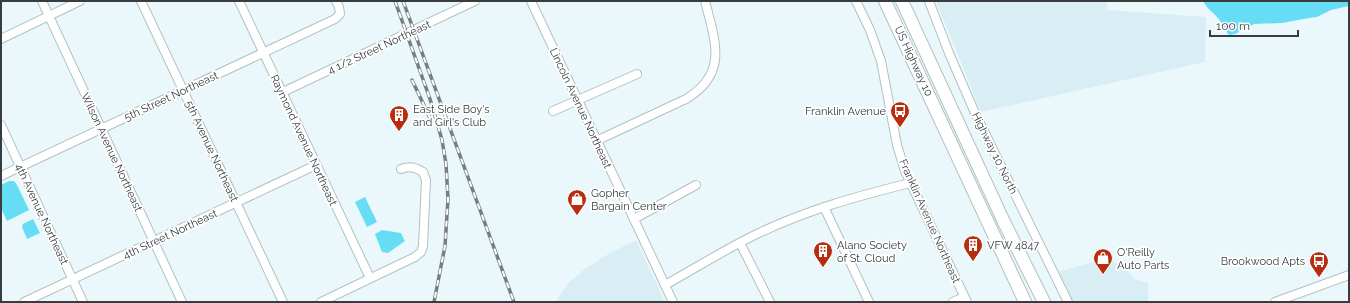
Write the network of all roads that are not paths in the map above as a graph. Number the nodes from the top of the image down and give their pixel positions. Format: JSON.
{"nodes":[{"id":1,"x":42,"y":1,"type":"edge"},
{"id":2,"x":80,"y":1,"type":"edge"},
{"id":3,"x":141,"y":1,"type":"edge"},
{"id":4,"x":239,"y":1,"type":"edge"},
{"id":5,"x":336,"y":1,"type":"edge"},
{"id":6,"x":475,"y":1,"type":"edge"},
{"id":7,"x":531,"y":1,"type":"edge"},
{"id":8,"x":705,"y":1,"type":"edge"},
{"id":9,"x":856,"y":1,"type":"edge"},
{"id":10,"x":886,"y":1,"type":"edge"},
{"id":11,"x":902,"y":1,"type":"edge"},
{"id":12,"x":906,"y":1,"type":"edge"},
{"id":13,"x":929,"y":1,"type":"edge"},
{"id":14,"x":49,"y":16,"type":"junction"},
{"id":15,"x":1,"y":39,"type":"edge"},
{"id":16,"x":263,"y":52,"type":"junction"},
{"id":17,"x":929,"y":58,"type":"junction"},
{"id":18,"x":637,"y":74,"type":"dead end"},
{"id":19,"x":184,"y":90,"type":"junction"},
{"id":20,"x":283,"y":92,"type":"junction"},
{"id":21,"x":577,"y":100,"type":"junction"},
{"id":22,"x":553,"y":111,"type":"dead end"},
{"id":23,"x":1,"y":125,"type":"edge"},
{"id":24,"x":102,"y":128,"type":"junction"},
{"id":25,"x":596,"y":141,"type":"junction"},
{"id":26,"x":316,"y":165,"type":"junction"},
{"id":27,"x":21,"y":167,"type":"junction"},
{"id":28,"x":401,"y":169,"type":"dead end"},
{"id":29,"x":1,"y":176,"type":"edge"},
{"id":30,"x":910,"y":182,"type":"junction"},
{"id":31,"x":696,"y":184,"type":"dead end"},
{"id":32,"x":236,"y":203,"type":"junction"},
{"id":33,"x":824,"y":207,"type":"junction"},
{"id":34,"x":634,"y":219,"type":"junction"},
{"id":35,"x":154,"y":242,"type":"junction"},
{"id":36,"x":740,"y":243,"type":"junction"},
{"id":37,"x":1349,"y":275,"type":"edge"},
{"id":38,"x":370,"y":278,"type":"junction"},
{"id":39,"x":72,"y":279,"type":"junction"},
{"id":40,"x":666,"y":286,"type":"junction"},
{"id":41,"x":965,"y":299,"type":"edge"},
{"id":42,"x":24,"y":302,"type":"edge"},
{"id":43,"x":83,"y":302,"type":"edge"},
{"id":44,"x":182,"y":302,"type":"edge"},
{"id":45,"x":283,"y":302,"type":"edge"},
{"id":46,"x":321,"y":302,"type":"edge"},
{"id":47,"x":673,"y":302,"type":"edge"},
{"id":48,"x":770,"y":302,"type":"edge"},
{"id":49,"x":869,"y":302,"type":"edge"},
{"id":50,"x":953,"y":302,"type":"edge"},
{"id":51,"x":1025,"y":302,"type":"edge"},
{"id":52,"x":1044,"y":302,"type":"edge"},
{"id":53,"x":1068,"y":302,"type":"edge"},
{"id":54,"x":1275,"y":302,"type":"edge"}],
"edges":[{"from":1,"to":14,"type":"street","name":"Wilson Avenue Northeast"},
{"from":2,"to":14,"type":"street"},
{"from":3,"to":19,"type":"street","name":"5th Avenue Northeast"},
{"from":4,"to":16,"type":"street","name":"Raymond Avenue Northeast"},
{"from":5,"to":16,"type":"street","name":"5th Street Northeast"},
{"from":6,"to":20,"type":"street","name":"4 1/2 Street Northeast"},
{"from":7,"to":21,"type":"street","name":"Lincoln Avenue Northeast"},
{"from":8,"to":25,"type":"street"},
{"from":9,"to":30,"type":"street","name":"Franklin Avenue Northeast"},
{"from":10,"to":51,"type":"highway","name":"US Highway 10"},
{"from":11,"to":17,"type":"highway"},
{"from":12,"to":17,"type":"highway"},
{"from":13,"to":53,"type":"street","name":"Highway 10 North"},
{"from":14,"to":15,"type":"street"},
{"from":14,"to":24,"type":"street","name":"Wilson Avenue Northeast"},
{"from":16,"to":19,"type":"street","name":"5th Street Northeast"},
{"from":16,"to":20,"type":"street","name":"Raymond Avenue Northeast"},
{"from":17,"to":52,"type":"highway"},
{"from":18,"to":21,"type":"street"},
{"from":19,"to":24,"type":"street","name":"5th Street Northeast"},
{"from":19,"to":32,"type":"street","name":"5th Avenue Northeast"},
{"from":20,"to":26,"type":"street","name":"Raymond Avenue Northeast"},
{"from":21,"to":22,"type":"street"},
{"from":21,"to":25,"type":"street","name":"Lincoln Avenue Northeast"},
{"from":23,"to":27,"type":"street","name":"4th Avenue Northeast"},
{"from":24,"to":27,"type":"street","name":"5th Street Northeast"},
{"from":24,"to":35,"type":"street","name":"Wilson Avenue Northeast"},
{"from":25,"to":34,"type":"street","name":"Lincoln Avenue Northeast"},
{"from":26,"to":32,"type":"street","name":"4th Street Northeast"},
{"from":26,"to":38,"type":"street","name":"Raymond Avenue Northeast"},
{"from":27,"to":29,"type":"street","name":"5th Street Northeast"},
{"from":27,"to":39,"type":"street","name":"4th Avenue Northeast"},
{"from":28,"to":38,"type":"street"},
{"from":30,"to":33,"type":"street"},
{"from":30,"to":41,"type":"street","name":"Franklin Avenue Northeast"},
{"from":31,"to":34,"type":"street"},
{"from":32,"to":35,"type":"street","name":"4th Street Northeast"},
{"from":32,"to":45,"type":"street","name":"5th Avenue Northeast"},
{"from":33,"to":36,"type":"street"},
{"from":33,"to":49,"type":"street"},
{"from":34,"to":40,"type":"street","name":"Lincoln Avenue Northeast"},
{"from":35,"to":39,"type":"street","name":"4th Street Northeast"},
{"from":35,"to":44,"type":"street","name":"Wilson Avenue Northeast"},
{"from":36,"to":40,"type":"street"},
{"from":36,"to":48,"type":"street"},
{"from":37,"to":54,"type":"street"},
{"from":38,"to":46,"type":"street"},
{"from":39,"to":42,"type":"street","name":"4th Street Northeast"},
{"from":39,"to":43,"type":"street","name":"4th Avenue Northeast"},
{"from":40,"to":47,"type":"street","name":"Lincoln Avenue Northeast"},
{"from":41,"to":50,"type":"street"}]}
